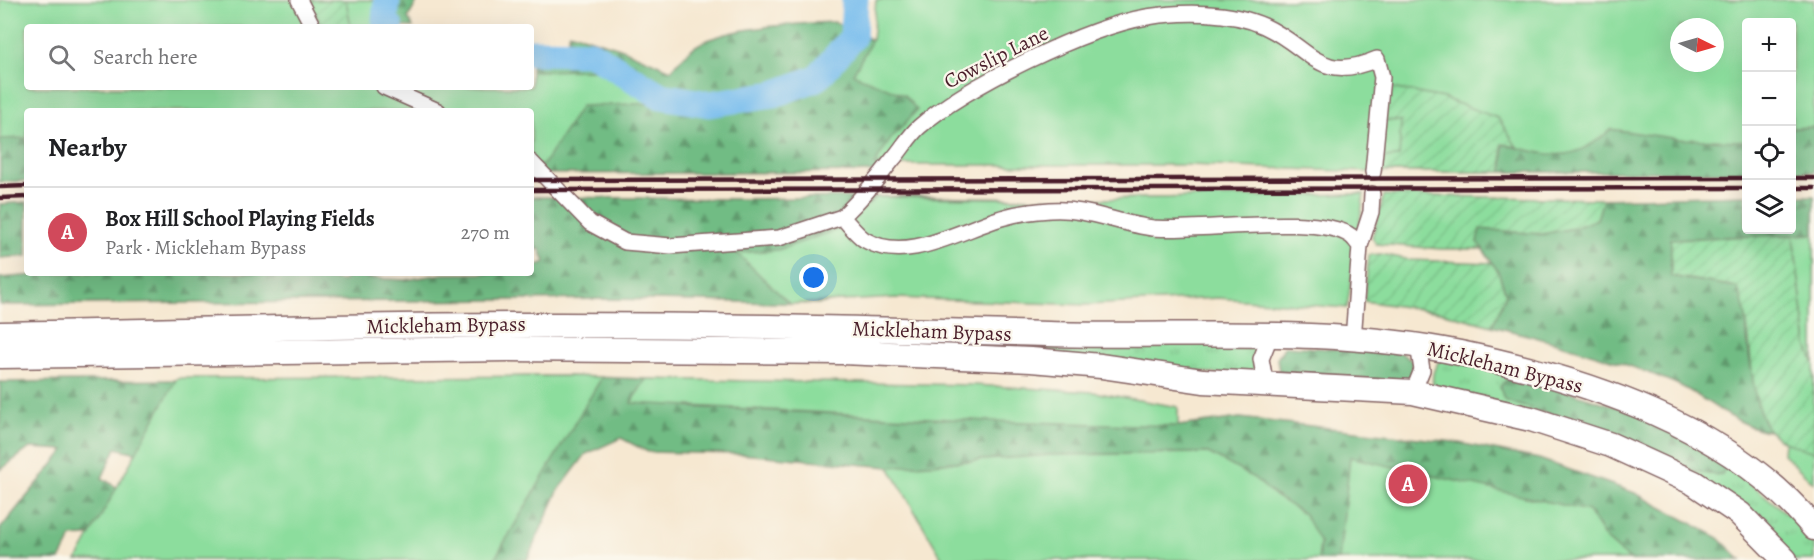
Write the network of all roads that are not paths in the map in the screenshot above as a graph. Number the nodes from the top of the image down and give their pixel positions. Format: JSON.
{"nodes":[{"id":1,"x":299,"y":0,"type":"edge"},
{"id":2,"x":311,"y":24,"type":"edge"},
{"id":3,"x":391,"y":90,"type":"edge"},
{"id":4,"x":431,"y":108,"type":"edge"},
{"id":5,"x":534,"y":165,"type":"edge"},
{"id":6,"x":1374,"y":172,"type":"dead end"},
{"id":7,"x":1372,"y":194,"type":"dead end"},
{"id":8,"x":842,"y":217,"type":"junction"},
{"id":9,"x":1360,"y":246,"type":"junction"},
{"id":10,"x":0,"y":334,"type":"edge"},
{"id":11,"x":1271,"y":334,"type":"junction"},
{"id":12,"x":1353,"y":340,"type":"junction"},
{"id":13,"x":1418,"y":345,"type":"junction"},
{"id":14,"x":0,"y":356,"type":"edge"},
{"id":15,"x":1266,"y":386,"type":"junction"},
{"id":16,"x":1413,"y":392,"type":"junction"},
{"id":17,"x":1814,"y":528,"type":"edge"},
{"id":18,"x":1785,"y":560,"type":"edge"}],
"edges":[{"from":1,"to":2,"type":"street"},
{"from":3,"to":4,"type":"street"},
{"from":5,"to":8,"type":"street","name":"Cowslip Lane"},
{"from":6,"to":8,"type":"street","name":"Cowslip Lane"},
{"from":7,"to":9,"type":"street"},
{"from":8,"to":9,"type":"street"},
{"from":9,"to":12,"type":"street"},
{"from":10,"to":11,"type":"highway","name":"Mickleham Bypass"},
{"from":11,"to":12,"type":"highway","name":"Mickleham Bypass"},
{"from":11,"to":15,"type":"street"},
{"from":12,"to":13,"type":"highway","name":"Mickleham Bypass"},
{"from":13,"to":16,"type":"street"},
{"from":13,"to":17,"type":"highway","name":"Mickleham Bypass"},
{"from":14,"to":15,"type":"highway","name":"Mickleham Bypass"},
{"from":15,"to":16,"type":"highway","name":"Mickleham Bypass"},
{"from":16,"to":18,"type":"highway","name":"Mickleham Bypass"}]}
